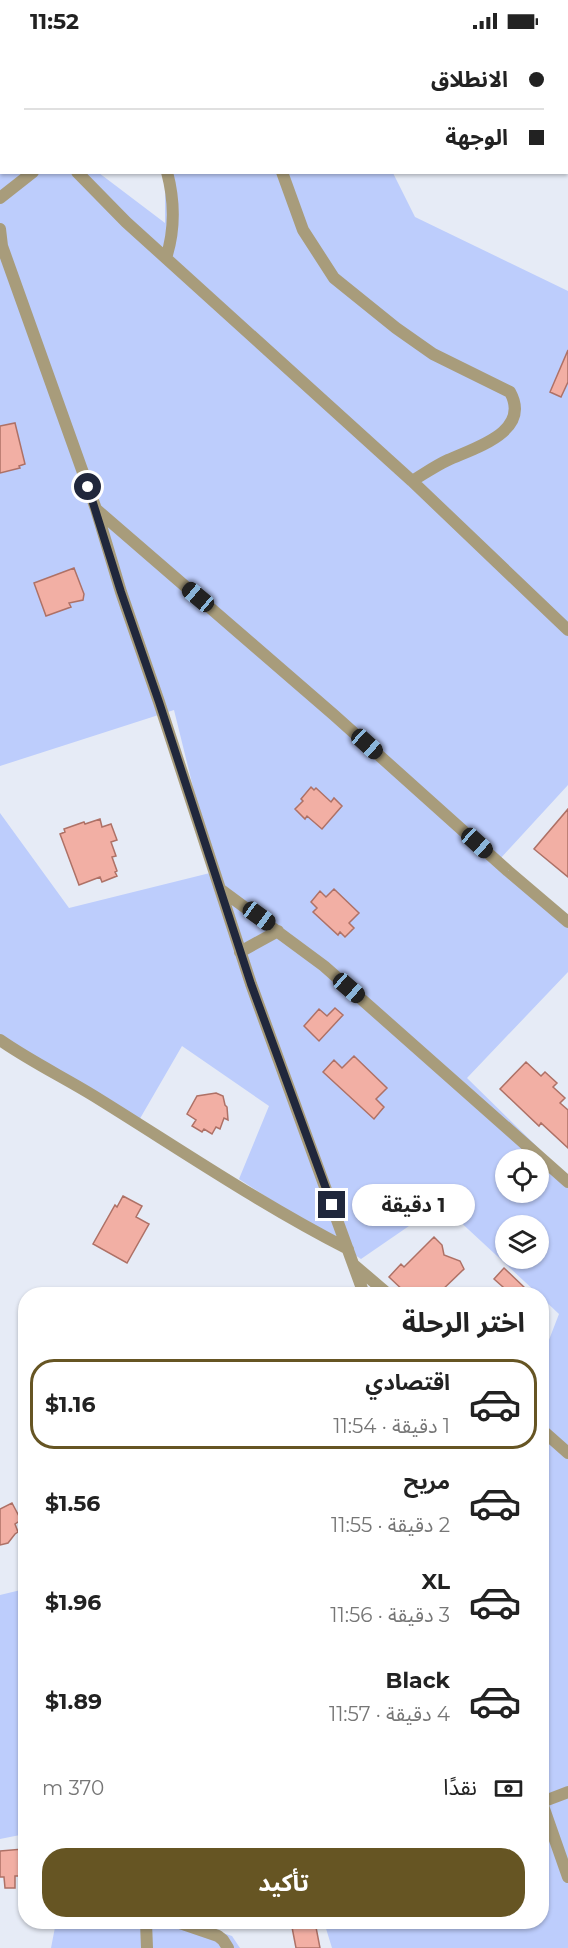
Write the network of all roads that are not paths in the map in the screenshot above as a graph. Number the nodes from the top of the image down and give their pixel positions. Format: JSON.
{"nodes":[{"id":1,"x":30,"y":174,"type":"edge"},
{"id":2,"x":79,"y":174,"type":"edge"},
{"id":3,"x":168,"y":174,"type":"edge"},
{"id":4,"x":283,"y":174,"type":"edge"},
{"id":5,"x":0,"y":198,"type":"edge"},
{"id":6,"x":0,"y":229,"type":"edge"},
{"id":7,"x":1,"y":245,"type":"edge"},
{"id":8,"x":166,"y":258,"type":"junction"},
{"id":9,"x":412,"y":481,"type":"junction"},
{"id":10,"x":96,"y":509,"type":"junction"},
{"id":11,"x":568,"y":630,"type":"edge"},
{"id":12,"x":220,"y":888,"type":"junction"},
{"id":13,"x":568,"y":922,"type":"edge"},
{"id":14,"x":278,"y":930,"type":"junction"},
{"id":15,"x":240,"y":952,"type":"junction"},
{"id":16,"x":0,"y":1041,"type":"edge"},
{"id":17,"x":568,"y":1182,"type":"edge"},
{"id":18,"x":348,"y":1249,"type":"junction"},
{"id":19,"x":354,"y":1265,"type":"junction"},
{"id":20,"x":362,"y":1287,"type":"edge"},
{"id":21,"x":380,"y":1287,"type":"edge"},
{"id":22,"x":549,"y":1436,"type":"edge"},
{"id":23,"x":568,"y":1453,"type":"edge"},
{"id":24,"x":568,"y":1792,"type":"edge"},
{"id":25,"x":549,"y":1800,"type":"edge"},
{"id":26,"x":549,"y":1823,"type":"edge"},
{"id":27,"x":568,"y":1877,"type":"edge"},
{"id":28,"x":146,"y":1929,"type":"edge"},
{"id":29,"x":198,"y":1929,"type":"edge"},
{"id":30,"x":147,"y":1948,"type":"edge"},
{"id":31,"x":228,"y":1948,"type":"edge"}],
"edges":[{"from":1,"to":5,"type":"street"},
{"from":2,"to":8,"type":"street"},
{"from":3,"to":8,"type":"street"},
{"from":4,"to":9,"type":"street"},
{"from":6,"to":7,"type":"street"},
{"from":7,"to":10,"type":"street"},
{"from":8,"to":9,"type":"street"},
{"from":9,"to":11,"type":"street"},
{"from":10,"to":12,"type":"street"},
{"from":10,"to":13,"type":"street"},
{"from":12,"to":14,"type":"street"},
{"from":12,"to":15,"type":"street"},
{"from":14,"to":15,"type":"street"},
{"from":14,"to":17,"type":"street"},
{"from":15,"to":18,"type":"street"},
{"from":16,"to":18,"type":"street"},
{"from":18,"to":19,"type":"street"},
{"from":19,"to":20,"type":"street"},
{"from":19,"to":21,"type":"street"},
{"from":22,"to":23,"type":"street"},
{"from":24,"to":25,"type":"street"},
{"from":26,"to":27,"type":"street"},
{"from":28,"to":30,"type":"street"},
{"from":29,"to":31,"type":"street"}]}
